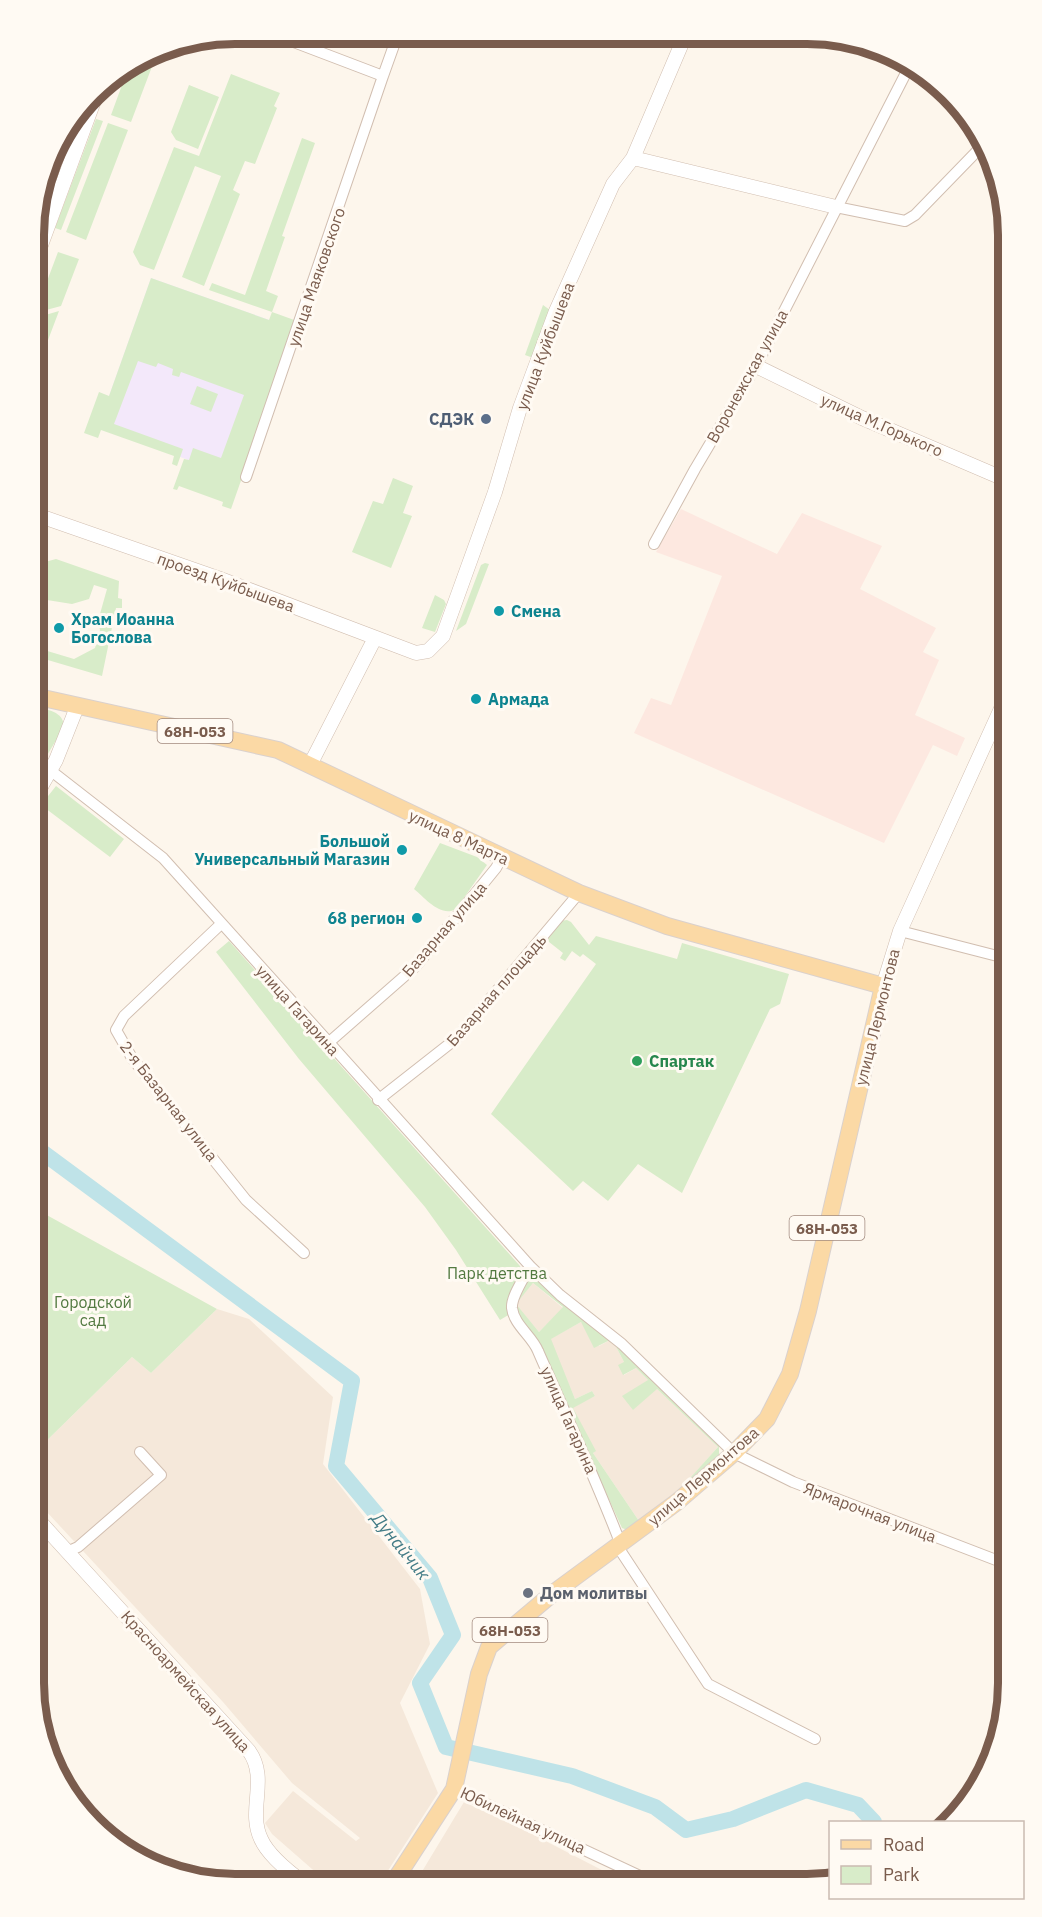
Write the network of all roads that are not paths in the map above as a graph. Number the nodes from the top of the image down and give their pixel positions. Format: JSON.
{"nodes":[{"id":1,"x":299,"y":44,"type":"edge"},
{"id":2,"x":394,"y":44,"type":"edge"},
{"id":3,"x":682,"y":44,"type":"edge"},
{"id":4,"x":907,"y":72,"type":"edge"},
{"id":5,"x":383,"y":76,"type":"junction"},
{"id":6,"x":90,"y":110,"type":"edge"},
{"id":7,"x":979,"y":149,"type":"edge"},
{"id":8,"x":633,"y":158,"type":"junction"},
{"id":9,"x":836,"y":207,"type":"junction"},
{"id":10,"x":43,"y":238,"type":"edge"},
{"id":11,"x":756,"y":366,"type":"junction"},
{"id":12,"x":998,"y":476,"type":"edge"},
{"id":13,"x":246,"y":477,"type":"dead end"},
{"id":14,"x":43,"y":517,"type":"edge"},
{"id":15,"x":654,"y":544,"type":"dead end"},
{"id":16,"x":375,"y":638,"type":"junction"},
{"id":17,"x":416,"y":653,"type":"joint"},
{"id":18,"x":43,"y":698,"type":"edge"},
{"id":19,"x":77,"y":707,"type":"junction"},
{"id":20,"x":998,"y":727,"type":"edge"},
{"id":21,"x":310,"y":765,"type":"junction"},
{"id":22,"x":50,"y":770,"type":"junction"},
{"id":23,"x":43,"y":783,"type":"edge"},
{"id":24,"x":502,"y":857,"type":"junction"},
{"id":25,"x":579,"y":893,"type":"junction"},
{"id":26,"x":221,"y":924,"type":"junction"},
{"id":27,"x":900,"y":931,"type":"junction"},
{"id":28,"x":998,"y":956,"type":"edge"},
{"id":29,"x":883,"y":986,"type":"junction"},
{"id":30,"x":327,"y":1044,"type":"junction"},
{"id":31,"x":378,"y":1100,"type":"junction"},
{"id":32,"x":304,"y":1253,"type":"dead end"},
{"id":33,"x":530,"y":1266,"type":"junction"},
{"id":34,"x":140,"y":1452,"type":"dead end"},
{"id":35,"x":734,"y":1453,"type":"junction"},
{"id":36,"x":43,"y":1524,"type":"edge"},
{"id":37,"x":620,"y":1546,"type":"junction"},
{"id":38,"x":69,"y":1551,"type":"junction"},
{"id":39,"x":998,"y":1561,"type":"edge"},
{"id":40,"x":814,"y":1739,"type":"dead end"},
{"id":41,"x":454,"y":1789,"type":"junction"},
{"id":42,"x":295,"y":1874,"type":"edge"},
{"id":43,"x":399,"y":1874,"type":"edge"},
{"id":44,"x":636,"y":1874,"type":"edge"}],
"edges":[{"from":1,"to":5,"type":"street"},
{"from":2,"to":5,"type":"street","name":"улица Маяковского"},
{"from":3,"to":8,"type":"street","name":"улица Куйбышева"},
{"from":4,"to":9,"type":"street","name":"Воронежская улица"},
{"from":5,"to":13,"type":"street","name":"улица Маяковского"},
{"from":6,"to":10,"type":"main road"},
{"from":7,"to":9,"type":"street"},
{"from":8,"to":9,"type":"street"},
{"from":8,"to":17,"type":"street","name":"улица Куйбышева"},
{"from":9,"to":11,"type":"street","name":"Воронежская улица"},
{"from":11,"to":12,"type":"street","name":"улица М.Горького"},
{"from":11,"to":15,"type":"street","name":"Воронежская улица"},
{"from":14,"to":16,"type":"street","name":"проезд Куйбышева"},
{"from":16,"to":17,"type":"street","name":"проезд Куйбышева"},
{"from":16,"to":21,"type":"street"},
{"from":18,"to":19,"type":"main road","name":"улица 8 Марта","number":"68Н-053"},
{"from":19,"to":21,"type":"main road","name":"улица 8 Марта","number":"68Н-053"},
{"from":19,"to":22,"type":"street"},
{"from":20,"to":27,"type":"street","name":"улица Лермонтова"},
{"from":21,"to":24,"type":"main road","name":"улица 8 Марта","number":"68Н-053"},
{"from":22,"to":23,"type":"street"},
{"from":22,"to":26,"type":"street","name":"улица Гагарина"},
{"from":24,"to":25,"type":"main road","name":"улица 8 Марта","number":"68Н-053"},
{"from":24,"to":30,"type":"street","name":"Базарная улица"},
{"from":25,"to":29,"type":"main road","name":"улица 8 Марта","number":"68Н-053"},
{"from":25,"to":31,"type":"street","name":"Базарная площадь"},
{"from":26,"to":30,"type":"street","name":"улица Гагарина"},
{"from":26,"to":32,"type":"street","name":"2-я Базарная улица"},
{"from":27,"to":28,"type":"street"},
{"from":27,"to":29,"type":"street","name":"улица Лермонтова"},
{"from":29,"to":35,"type":"main road","name":"улица Лермонтова","number":"68Н-053"},
{"from":30,"to":31,"type":"street","name":"улица Гагарина"},
{"from":31,"to":33,"type":"street","name":"улица Гагарина"},
{"from":33,"to":35,"type":"street","name":"улица Гагарина"},
{"from":33,"to":37,"type":"street","name":"улица Гагарина"},
{"from":34,"to":38,"type":"street"},
{"from":35,"to":37,"type":"main road","name":"улица Лермонтова","number":"68Н-053"},
{"from":35,"to":39,"type":"street","name":"Ярмарочная улица"},
{"from":36,"to":38,"type":"street","name":"Красноармейская улица"},
{"from":37,"to":40,"type":"street","name":"улица Гагарина"},
{"from":37,"to":41,"type":"main road","name":"улица Лермонтова","number":"68Н-053"},
{"from":38,"to":42,"type":"street","name":"Красноармейская улица"},
{"from":41,"to":43,"type":"main road","name":"улица Лермонтова","number":"68Н-053"},
{"from":41,"to":44,"type":"street","name":"Юбилейная улица"}]}
